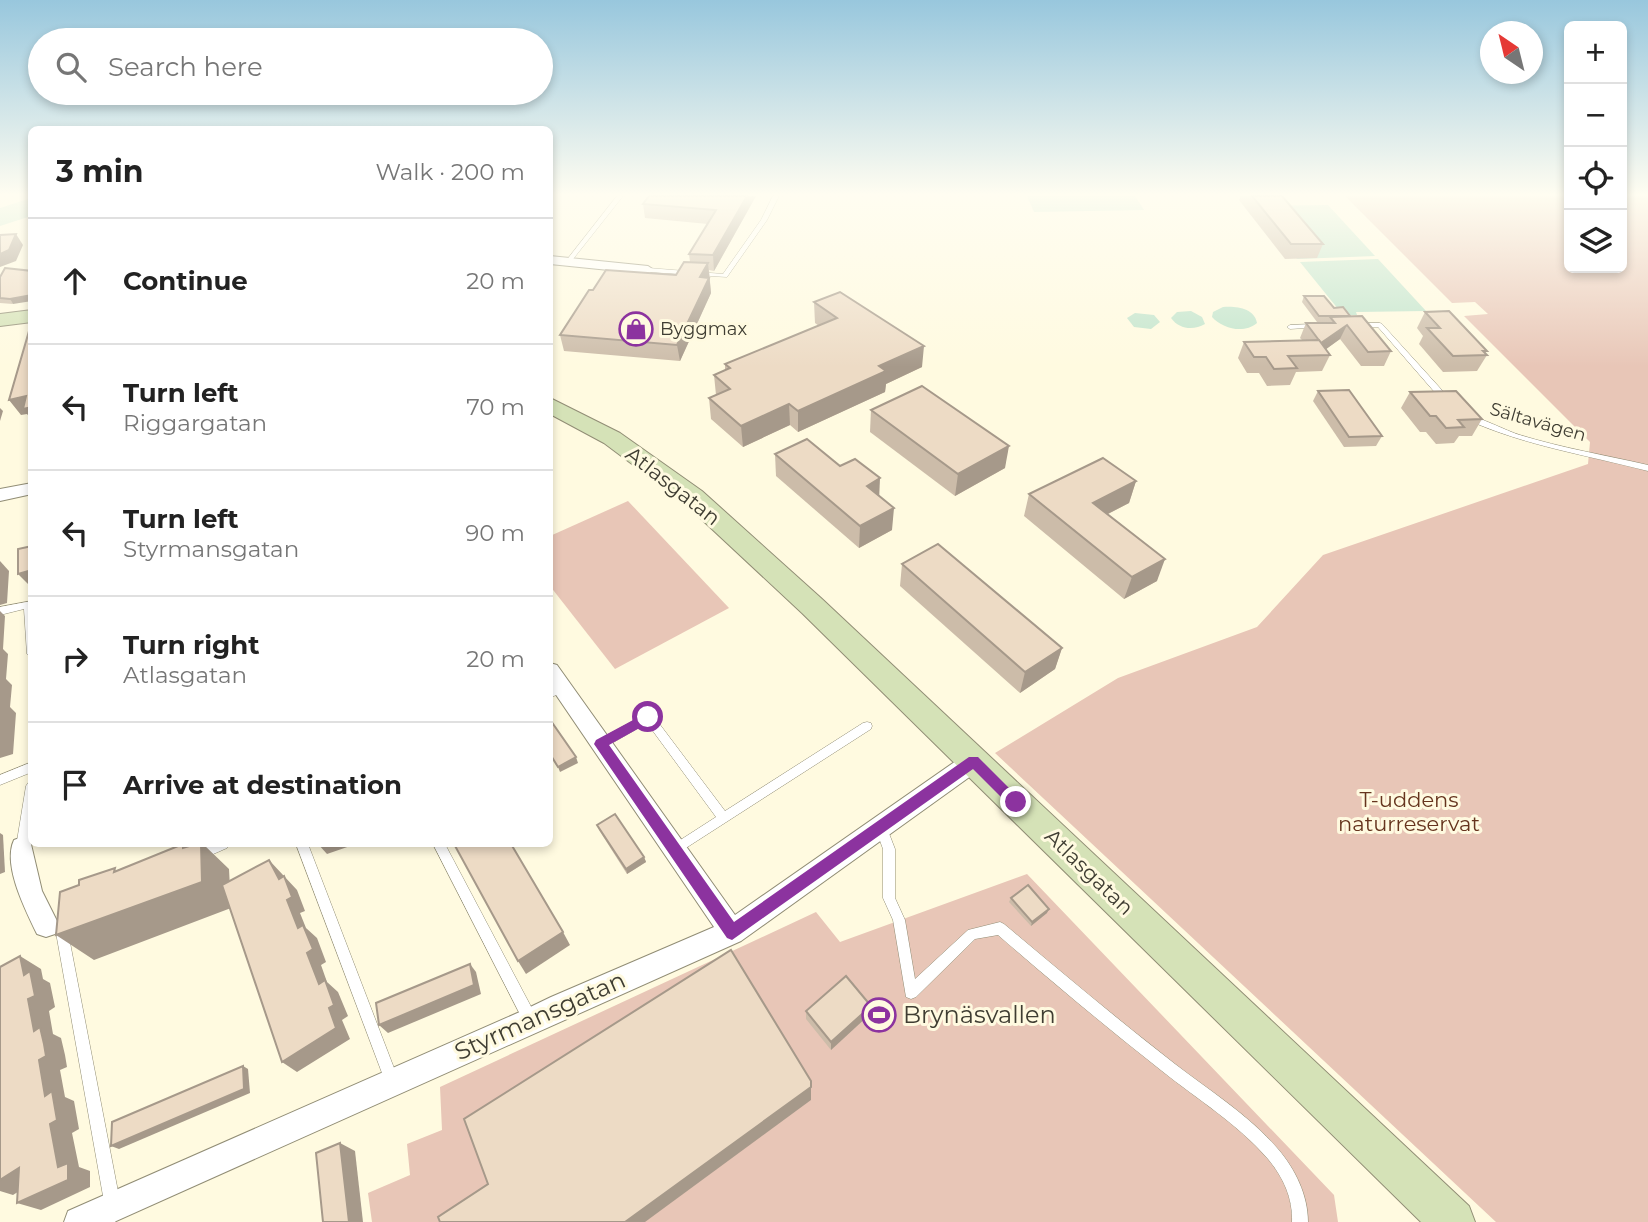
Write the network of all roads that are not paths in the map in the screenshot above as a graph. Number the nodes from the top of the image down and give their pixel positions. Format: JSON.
{"nodes":[{"id":1,"x":575,"y":253,"type":"edge"},
{"id":2,"x":741,"y":253,"type":"edge"},
{"id":3,"x":553,"y":260,"type":"edge"},
{"id":4,"x":568,"y":262,"type":"junction"},
{"id":5,"x":648,"y":270,"type":"joint"},
{"id":6,"x":28,"y":316,"type":"edge"},
{"id":7,"x":0,"y":320,"type":"edge"},
{"id":8,"x":1328,"y":326,"type":"edge"},
{"id":9,"x":1341,"y":326,"type":"edge"},
{"id":10,"x":1290,"y":327,"type":"dead end"},
{"id":11,"x":553,"y":407,"type":"edge"},
{"id":12,"x":1455,"y":407,"type":"edge"},
{"id":13,"x":1463,"y":414,"type":"edge"},
{"id":14,"x":1648,"y":468,"type":"edge"},
{"id":15,"x":28,"y":489,"type":"edge"},
{"id":16,"x":0,"y":495,"type":"edge"},
{"id":17,"x":28,"y":604,"type":"edge"},
{"id":18,"x":0,"y":611,"type":"edge"},
{"id":19,"x":554,"y":684,"type":"edge"},
{"id":20,"x":867,"y":726,"type":"dead end"},
{"id":21,"x":601,"y":744,"type":"junction"},
{"id":22,"x":974,"y":761,"type":"junction"},
{"id":23,"x":28,"y":769,"type":"edge"},
{"id":24,"x":0,"y":780,"type":"edge"},
{"id":25,"x":28,"y":811,"type":"edge"},
{"id":26,"x":724,"y":818,"type":"junction"},
{"id":27,"x":881,"y":827,"type":"junction"},
{"id":28,"x":216,"y":847,"type":"edge"},
{"id":29,"x":303,"y":847,"type":"edge"},
{"id":30,"x":441,"y":847,"type":"edge"},
{"id":31,"x":22,"y":848,"type":"joint"},
{"id":32,"x":675,"y":850,"type":"junction"},
{"id":33,"x":192,"y":858,"type":"edge"},
{"id":34,"x":59,"y":919,"type":"joint"},
{"id":35,"x":732,"y":932,"type":"junction"},
{"id":36,"x":532,"y":1021,"type":"junction"},
{"id":37,"x":392,"y":1081,"type":"junction"},
{"id":38,"x":110,"y":1214,"type":"edge"},
{"id":39,"x":79,"y":1222,"type":"edge"},
{"id":40,"x":1300,"y":1222,"type":"edge"},
{"id":41,"x":1454,"y":1222,"type":"edge"}],
"edges":[{"from":1,"to":4,"type":"lane"},
{"from":2,"to":5,"type":"lane"},
{"from":3,"to":4,"type":"street"},
{"from":4,"to":5,"type":"street"},
{"from":6,"to":7,"type":"street"},
{"from":8,"to":10,"type":"lane"},
{"from":9,"to":12,"type":"lane"},
{"from":11,"to":22,"type":"street","name":"Atlasgatan"},
{"from":13,"to":14,"type":"lane","name":"Sältavägen"},
{"from":15,"to":16,"type":"street"},
{"from":17,"to":18,"type":"lane"},
{"from":19,"to":21,"type":"street"},
{"from":20,"to":26,"type":"lane"},
{"from":21,"to":26,"type":"lane"},
{"from":21,"to":32,"type":"street"},
{"from":22,"to":27,"type":"street","name":"Styrmansgatan"},
{"from":22,"to":41,"type":"street","name":"Atlasgatan"},
{"from":23,"to":24,"type":"lane"},
{"from":25,"to":31,"type":"lane"},
{"from":26,"to":32,"type":"lane"},
{"from":27,"to":35,"type":"street","name":"Styrmansgatan"},
{"from":27,"to":40,"type":"lane"},
{"from":28,"to":33,"type":"lane"},
{"from":29,"to":37,"type":"lane"},
{"from":30,"to":36,"type":"lane"},
{"from":31,"to":34,"type":"street"},
{"from":32,"to":35,"type":"street"},
{"from":34,"to":38,"type":"lane"},
{"from":35,"to":36,"type":"street","name":"Styrmansgatan"},
{"from":36,"to":37,"type":"street","name":"Styrmansgatan"},
{"from":37,"to":38,"type":"street","name":"Styrmansgatan"},
{"from":38,"to":39,"type":"street","name":"Styrmansgatan"}]}
